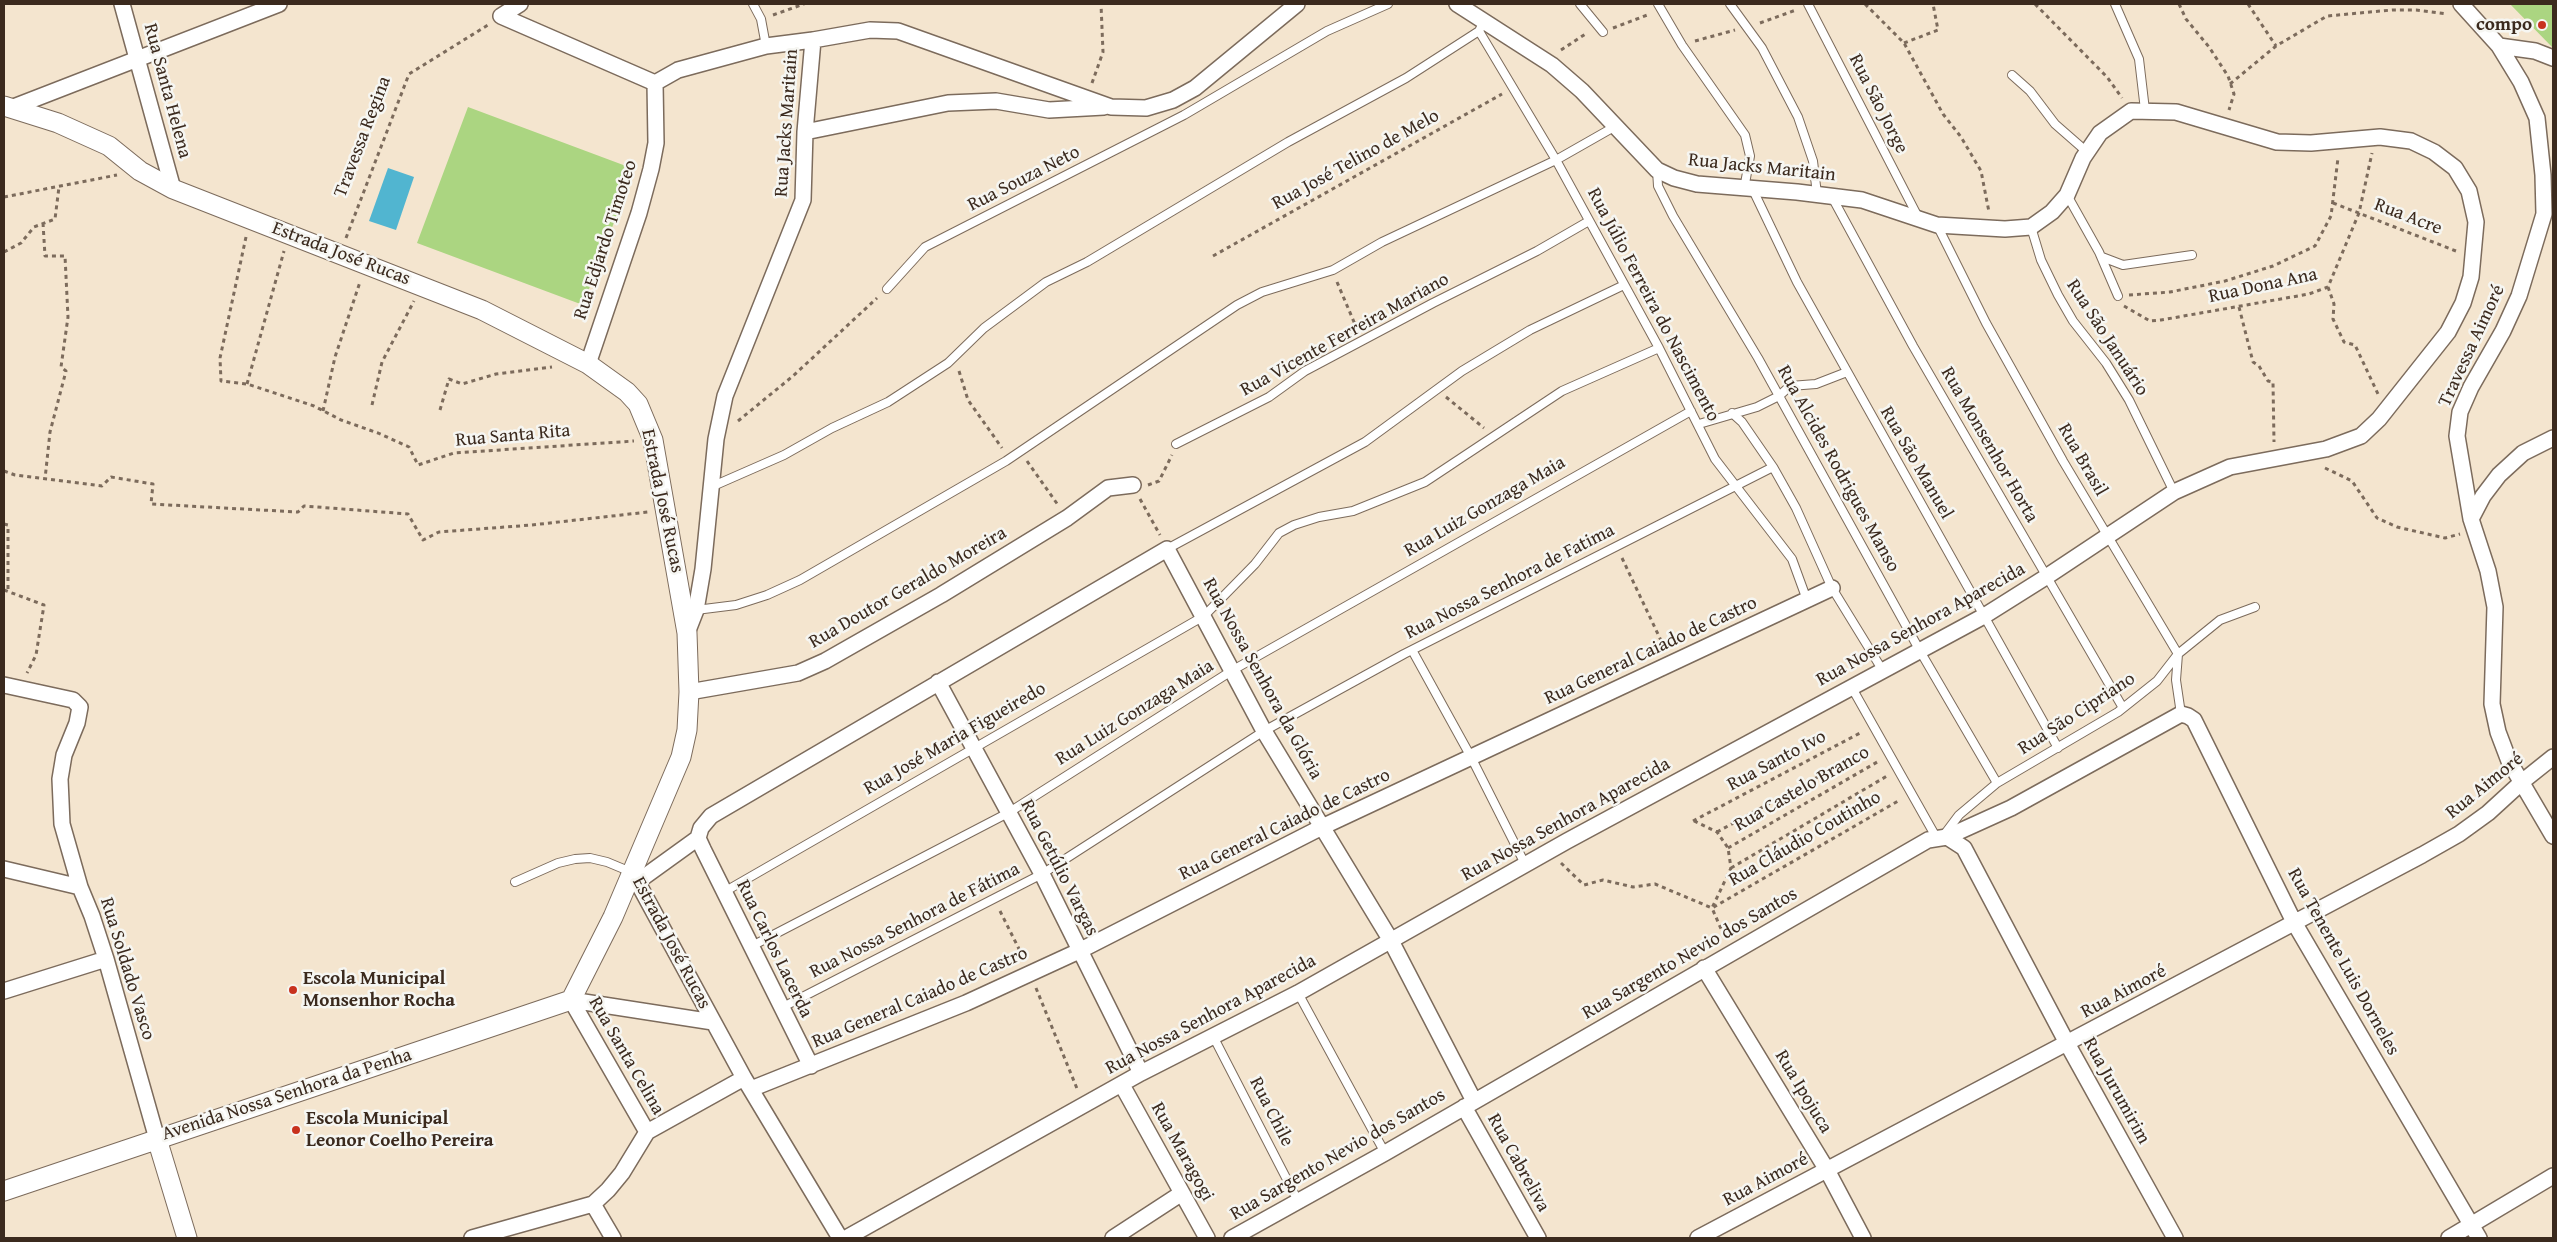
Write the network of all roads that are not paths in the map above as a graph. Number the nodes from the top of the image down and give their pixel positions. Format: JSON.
{"nodes":[{"id":1,"x":122,"y":4,"type":"edge"},
{"id":2,"x":279,"y":4,"type":"edge"},
{"id":3,"x":520,"y":4,"type":"edge"},
{"id":4,"x":753,"y":4,"type":"edge"},
{"id":5,"x":1297,"y":4,"type":"edge"},
{"id":6,"x":1388,"y":4,"type":"edge"},
{"id":7,"x":1457,"y":4,"type":"edge"},
{"id":8,"x":1580,"y":4,"type":"edge"},
{"id":9,"x":1730,"y":4,"type":"edge"},
{"id":10,"x":1808,"y":4,"type":"edge"},
{"id":11,"x":2115,"y":4,"type":"edge"},
{"id":12,"x":2461,"y":5,"type":"edge"},
{"id":13,"x":1660,"y":7,"type":"edge"},
{"id":14,"x":1482,"y":26,"type":"junction"},
{"id":15,"x":1603,"y":32,"type":"road end"},
{"id":16,"x":813,"y":40,"type":"junction"},
{"id":17,"x":766,"y":46,"type":"junction"},
{"id":18,"x":2499,"y":46,"type":"junction"},
{"id":19,"x":138,"y":57,"type":"junction"},
{"id":20,"x":2553,"y":58,"type":"edge"},
{"id":21,"x":2012,"y":75,"type":"dead end"},
{"id":22,"x":655,"y":83,"type":"junction"},
{"id":23,"x":7,"y":107,"type":"edge"},
{"id":24,"x":1111,"y":107,"type":"junction"},
{"id":25,"x":2138,"y":111,"type":"junction"},
{"id":26,"x":1614,"y":127,"type":"junction"},
{"id":27,"x":804,"y":132,"type":"junction"},
{"id":28,"x":2087,"y":152,"type":"junction"},
{"id":29,"x":1556,"y":160,"type":"junction"},
{"id":30,"x":1657,"y":170,"type":"junction"},
{"id":31,"x":173,"y":189,"type":"junction"},
{"id":32,"x":1748,"y":190,"type":"junction"},
{"id":33,"x":1824,"y":194,"type":"junction"},
{"id":34,"x":2067,"y":195,"type":"junction"},
{"id":35,"x":1919,"y":219,"type":"junction"},
{"id":36,"x":1589,"y":221,"type":"junction"},
{"id":37,"x":1937,"y":225,"type":"junction"},
{"id":38,"x":2031,"y":227,"type":"junction"},
{"id":39,"x":2192,"y":255,"type":"dead end"},
{"id":40,"x":2102,"y":257,"type":"junction"},
{"id":41,"x":1624,"y":286,"type":"junction"},
{"id":42,"x":887,"y":289,"type":"road end"},
{"id":43,"x":2118,"y":296,"type":"road end"},
{"id":44,"x":1659,"y":348,"type":"junction"},
{"id":45,"x":588,"y":364,"type":"junction"},
{"id":46,"x":1846,"y":372,"type":"junction"},
{"id":47,"x":1779,"y":396,"type":"junction"},
{"id":48,"x":1691,"y":411,"type":"junction"},
{"id":49,"x":1732,"y":413,"type":"junction"},
{"id":50,"x":1699,"y":424,"type":"junction"},
{"id":51,"x":2553,"y":438,"type":"edge"},
{"id":52,"x":1176,"y":444,"type":"road end"},
{"id":53,"x":1773,"y":467,"type":"junction"},
{"id":54,"x":1133,"y":485,"type":"road end"},
{"id":55,"x":711,"y":486,"type":"junction"},
{"id":56,"x":1735,"y":487,"type":"junction"},
{"id":57,"x":2174,"y":492,"type":"junction"},
{"id":58,"x":2473,"y":525,"type":"junction"},
{"id":59,"x":2108,"y":536,"type":"junction"},
{"id":60,"x":1167,"y":549,"type":"junction"},
{"id":61,"x":2046,"y":577,"type":"junction"},
{"id":62,"x":1832,"y":588,"type":"junction"},
{"id":63,"x":1806,"y":600,"type":"junction"},
{"id":64,"x":2255,"y":607,"type":"dead end"},
{"id":65,"x":696,"y":610,"type":"junction"},
{"id":66,"x":1204,"y":616,"type":"junction"},
{"id":67,"x":1984,"y":616,"type":"junction"},
{"id":68,"x":687,"y":633,"type":"junction"},
{"id":69,"x":1412,"y":650,"type":"junction"},
{"id":70,"x":1920,"y":650,"type":"junction"},
{"id":71,"x":2178,"y":654,"type":"junction"},
{"id":72,"x":1232,"y":670,"type":"junction"},
{"id":73,"x":1883,"y":671,"type":"junction"},
{"id":74,"x":938,"y":682,"type":"junction"},
{"id":75,"x":4,"y":685,"type":"edge"},
{"id":76,"x":1852,"y":688,"type":"junction"},
{"id":77,"x":690,"y":692,"type":"junction"},
{"id":78,"x":2123,"y":708,"type":"junction"},
{"id":79,"x":2177,"y":715,"type":"junction"},
{"id":80,"x":1264,"y":731,"type":"junction"},
{"id":81,"x":973,"y":748,"type":"junction"},
{"id":82,"x":2058,"y":748,"type":"junction"},
{"id":83,"x":1471,"y":757,"type":"junction"},
{"id":84,"x":2553,"y":757,"type":"edge"},
{"id":85,"x":2523,"y":781,"type":"junction"},
{"id":86,"x":1997,"y":783,"type":"junction"},
{"id":87,"x":1008,"y":812,"type":"junction"},
{"id":88,"x":1322,"y":827,"type":"junction"},
{"id":89,"x":2553,"y":836,"type":"edge"},
{"id":90,"x":1942,"y":837,"type":"junction"},
{"id":91,"x":700,"y":844,"type":"junction"},
{"id":92,"x":1525,"y":864,"type":"junction"},
{"id":93,"x":4,"y":869,"type":"edge"},
{"id":94,"x":1042,"y":874,"type":"junction"},
{"id":95,"x":634,"y":877,"type":"junction"},
{"id":96,"x":515,"y":882,"type":"dead end"},
{"id":97,"x":80,"y":887,"type":"junction"},
{"id":98,"x":724,"y":892,"type":"junction"},
{"id":99,"x":2296,"y":924,"type":"junction"},
{"id":100,"x":1390,"y":939,"type":"junction"},
{"id":101,"x":750,"y":947,"type":"junction"},
{"id":102,"x":1079,"y":951,"type":"junction"},
{"id":103,"x":106,"y":959,"type":"junction"},
{"id":104,"x":1704,"y":968,"type":"junction"},
{"id":105,"x":4,"y":991,"type":"edge"},
{"id":106,"x":1298,"y":993,"type":"junction"},
{"id":107,"x":571,"y":1000,"type":"junction"},
{"id":108,"x":780,"y":1008,"type":"junction"},
{"id":109,"x":713,"y":1022,"type":"junction"},
{"id":110,"x":1214,"y":1038,"type":"junction"},
{"id":111,"x":2068,"y":1045,"type":"junction"},
{"id":112,"x":811,"y":1066,"type":"junction"},
{"id":113,"x":1141,"y":1074,"type":"junction"},
{"id":114,"x":748,"y":1084,"type":"junction"},
{"id":115,"x":1122,"y":1085,"type":"junction"},
{"id":116,"x":1469,"y":1104,"type":"junction"},
{"id":117,"x":647,"y":1132,"type":"junction"},
{"id":118,"x":157,"y":1138,"type":"junction"},
{"id":119,"x":1385,"y":1153,"type":"junction"},
{"id":120,"x":1827,"y":1170,"type":"junction"},
{"id":121,"x":2553,"y":1176,"type":"edge"},
{"id":122,"x":4,"y":1191,"type":"edge"},
{"id":123,"x":1182,"y":1193,"type":"junction"},
{"id":124,"x":1298,"y":1201,"type":"junction"},
{"id":125,"x":593,"y":1204,"type":"junction"},
{"id":126,"x":514,"y":1232,"type":"edge"},
{"id":127,"x":2475,"y":1232,"type":"edge"},
{"id":128,"x":187,"y":1238,"type":"edge"},
{"id":129,"x":472,"y":1238,"type":"edge"},
{"id":130,"x":614,"y":1238,"type":"edge"},
{"id":131,"x":840,"y":1238,"type":"edge"},
{"id":132,"x":846,"y":1238,"type":"edge"},
{"id":133,"x":1113,"y":1238,"type":"edge"},
{"id":134,"x":1207,"y":1238,"type":"edge"},
{"id":135,"x":1232,"y":1238,"type":"edge"},
{"id":136,"x":1538,"y":1238,"type":"edge"},
{"id":137,"x":1698,"y":1238,"type":"edge"},
{"id":138,"x":1863,"y":1238,"type":"edge"},
{"id":139,"x":2175,"y":1238,"type":"edge"},
{"id":140,"x":2449,"y":1238,"type":"edge"}],
"edges":[{"from":1,"to":19,"type":"street","name":"Rua Santa Helena"},
{"from":2,"to":19,"type":"street"},
{"from":3,"to":22,"type":"street"},
{"from":4,"to":17,"type":"lane"},
{"from":5,"to":24,"type":"street","name":"Rua Jacks Maritain"},
{"from":6,"to":42,"type":"lane","name":"Rua Souza Neto"},
{"from":7,"to":14,"type":"street","name":"Rua Jacks Maritain"},
{"from":8,"to":15,"type":"lane"},
{"from":9,"to":33,"type":"lane"},
{"from":10,"to":35,"type":"lane","name":"Rua São Jorge"},
{"from":11,"to":25,"type":"lane"},
{"from":12,"to":18,"type":"street","name":"Travessa Aimoré"},
{"from":13,"to":32,"type":"lane"},
{"from":14,"to":26,"type":"street","name":"Rua Jacks Maritain"},
{"from":14,"to":29,"type":"lane","name":"Rua Júlio Ferreira do Nascimento"},
{"from":14,"to":55,"type":"lane"},
{"from":16,"to":17,"type":"street"},
{"from":16,"to":24,"type":"street","name":"Rua Jacks Maritain"},
{"from":16,"to":27,"type":"street","name":"Rua Jacks Maritain"},
{"from":17,"to":22,"type":"street"},
{"from":18,"to":20,"type":"street"},
{"from":18,"to":58,"type":"street","name":"Travessa Aimoré"},
{"from":19,"to":23,"type":"street"},
{"from":19,"to":31,"type":"street","name":"Rua Santa Helena"},
{"from":21,"to":28,"type":"lane"},
{"from":22,"to":45,"type":"street","name":"Rua Edjardo Timoteo"},
{"from":23,"to":31,"type":"street","name":"Estrada José Rucas"},
{"from":24,"to":27,"type":"street"},
{"from":25,"to":28,"type":"street"},
{"from":25,"to":57,"type":"street","name":"Rua Nossa Senhora Aparecida"},
{"from":26,"to":29,"type":"lane"},
{"from":26,"to":30,"type":"street","name":"Rua Jacks Maritain"},
{"from":27,"to":55,"type":"street","name":"Rua Jacks Maritain"},
{"from":28,"to":34,"type":"street"},
{"from":29,"to":36,"type":"lane","name":"Rua Júlio Ferreira do Nascimento"},
{"from":29,"to":65,"type":"lane"},
{"from":30,"to":32,"type":"street","name":"Rua Jacks Maritain"},
{"from":30,"to":47,"type":"lane","name":"Rua Alcides Rodrigues Manso"},
{"from":31,"to":45,"type":"street","name":"Estrada José Rucas"},
{"from":32,"to":33,"type":"street","name":"Rua Jacks Maritain"},
{"from":32,"to":46,"type":"lane","name":"Rua São Manuel"},
{"from":33,"to":35,"type":"street","name":"Rua Jacks Maritain"},
{"from":33,"to":61,"type":"lane","name":"Rua Monsenhor Horta"},
{"from":34,"to":38,"type":"street"},
{"from":34,"to":40,"type":"lane"},
{"from":35,"to":37,"type":"street","name":"Rua Jacks Maritain"},
{"from":36,"to":41,"type":"lane","name":"Rua Júlio Ferreira do Nascimento"},
{"from":36,"to":52,"type":"lane","name":"Rua Vicente Ferreira Mariano"},
{"from":37,"to":38,"type":"street","name":"Rua Jacks Maritain"},
{"from":37,"to":59,"type":"lane","name":"Rua Brasil"},
{"from":38,"to":57,"type":"lane","name":"Rua São Januário"},
{"from":39,"to":40,"type":"lane"},
{"from":40,"to":43,"type":"lane"},
{"from":41,"to":44,"type":"lane","name":"Rua Júlio Ferreira do Nascimento"},
{"from":41,"to":60,"type":"lane"},
{"from":44,"to":48,"type":"lane","name":"Rua Júlio Ferreira do Nascimento"},
{"from":44,"to":66,"type":"lane","name":"Rua José Maria Figueiredo"},
{"from":45,"to":68,"type":"street","name":"Estrada José Rucas"},
{"from":46,"to":47,"type":"lane"},
{"from":46,"to":67,"type":"lane","name":"Rua São Manuel"},
{"from":47,"to":49,"type":"lane"},
{"from":47,"to":70,"type":"lane","name":"Rua Alcides Rodrigues Manso"},
{"from":48,"to":50,"type":"lane","name":"Rua Júlio Ferreira do Nascimento"},
{"from":48,"to":72,"type":"lane","name":"Rua Luiz Gonzaga Maia"},
{"from":49,"to":50,"type":"lane"},
{"from":49,"to":53,"type":"lane"},
{"from":50,"to":56,"type":"lane","name":"Rua Júlio Ferreira do Nascimento"},
{"from":51,"to":58,"type":"street"},
{"from":53,"to":56,"type":"lane","name":"Rua Nossa Senhora de Fatima"},
{"from":53,"to":62,"type":"lane"},
{"from":54,"to":77,"type":"street","name":"Rua Doutor Geraldo Moreira"},
{"from":55,"to":65,"type":"street","name":"Rua Jacks Maritain"},
{"from":56,"to":63,"type":"lane","name":"Rua Júlio Ferreira do Nascimento"},
{"from":56,"to":69,"type":"lane","name":"Rua Nossa Senhora de Fatima"},
{"from":57,"to":59,"type":"street","name":"Rua Nossa Senhora Aparecida"},
{"from":58,"to":85,"type":"street","name":"Travessa Aimoré"},
{"from":59,"to":61,"type":"street","name":"Rua Nossa Senhora Aparecida"},
{"from":59,"to":71,"type":"lane","name":"Rua Brasil"},
{"from":60,"to":66,"type":"street","name":"Rua Nossa Senhora da Glória"},
{"from":60,"to":74,"type":"street"},
{"from":61,"to":67,"type":"street","name":"Rua Nossa Senhora Aparecida"},
{"from":61,"to":78,"type":"lane","name":"Rua Monsenhor Horta"},
{"from":62,"to":63,"type":"street","name":"Rua General Caiado de Castro"},
{"from":62,"to":73,"type":"lane"},
{"from":63,"to":83,"type":"street","name":"Rua General Caiado de Castro"},
{"from":64,"to":71,"type":"lane","name":"Rua São Cipriano"},
{"from":65,"to":68,"type":"street","name":"Rua Jacks Maritain"},
{"from":66,"to":72,"type":"street","name":"Rua Nossa Senhora da Glória"},
{"from":66,"to":81,"type":"lane","name":"Rua José Maria Figueiredo"},
{"from":67,"to":70,"type":"street","name":"Rua Nossa Senhora Aparecida"},
{"from":67,"to":82,"type":"lane","name":"Rua São Manuel"},
{"from":68,"to":77,"type":"street","name":"Estrada José Rucas"},
{"from":69,"to":80,"type":"lane","name":"Rua Nossa Senhora de Fatima"},
{"from":69,"to":83,"type":"lane"},
{"from":70,"to":73,"type":"street","name":"Rua Nossa Senhora Aparecida"},
{"from":70,"to":86,"type":"lane","name":"Rua Alcides Rodrigues Manso"},
{"from":71,"to":78,"type":"lane","name":"Rua São Cipriano"},
{"from":71,"to":79,"type":"lane"},
{"from":72,"to":80,"type":"street","name":"Rua Nossa Senhora da Glória"},
{"from":72,"to":87,"type":"lane","name":"Rua Luiz Gonzaga Maia"},
{"from":73,"to":76,"type":"street","name":"Rua Nossa Senhora Aparecida"},
{"from":74,"to":81,"type":"street","name":"Rua Getúlio Vargas"},
{"from":74,"to":91,"type":"street"},
{"from":75,"to":97,"type":"street"},
{"from":76,"to":90,"type":"lane"},
{"from":76,"to":92,"type":"street","name":"Rua Nossa Senhora Aparecida"},
{"from":77,"to":95,"type":"street","name":"Estrada José Rucas"},
{"from":78,"to":82,"type":"lane","name":"Rua São Cipriano"},
{"from":79,"to":90,"type":"street","name":"Rua Sargento Nevio dos Santos"},
{"from":79,"to":99,"type":"street","name":"Rua Tenente Luis Dorneles"},
{"from":80,"to":88,"type":"street","name":"Rua Nossa Senhora da Glória"},
{"from":80,"to":94,"type":"lane","name":"Rua Nossa Senhora de Fátima"},
{"from":81,"to":87,"type":"street","name":"Rua Getúlio Vargas"},
{"from":81,"to":98,"type":"lane","name":"Rua José Maria Figueiredo"},
{"from":82,"to":86,"type":"lane","name":"Rua São Cipriano"},
{"from":83,"to":88,"type":"street","name":"Rua General Caiado de Castro"},
{"from":83,"to":92,"type":"lane"},
{"from":84,"to":85,"type":"street","name":"Rua Aimoré"},
{"from":85,"to":89,"type":"street","name":"Travessa Aimoré"},
{"from":85,"to":99,"type":"street","name":"Rua Aimoré"},
{"from":86,"to":90,"type":"lane","name":"Rua São Cipriano"},
{"from":87,"to":94,"type":"street","name":"Rua Getúlio Vargas"},
{"from":87,"to":101,"type":"lane","name":"Rua Luiz Gonzaga Maia"},
{"from":88,"to":100,"type":"street","name":"Rua Nossa Senhora da Glória"},
{"from":88,"to":102,"type":"street","name":"Rua General Caiado de Castro"},
{"from":90,"to":104,"type":"street","name":"Rua Sargento Nevio dos Santos"},
{"from":90,"to":111,"type":"street","name":"Rua Jurumirim"},
{"from":91,"to":95,"type":"street"},
{"from":91,"to":98,"type":"street","name":"Rua Carlos Lacerda"},
{"from":92,"to":100,"type":"street","name":"Rua Nossa Senhora Aparecida"},
{"from":93,"to":97,"type":"street","name":"Rua Soldado Vasco"},
{"from":94,"to":102,"type":"street","name":"Rua Getúlio Vargas"},
{"from":94,"to":108,"type":"lane","name":"Rua Nossa Senhora de Fátima"},
{"from":95,"to":96,"type":"lane"},
{"from":95,"to":107,"type":"street"},
{"from":95,"to":109,"type":"street","name":"Estrada José Rucas"},
{"from":97,"to":103,"type":"street","name":"Rua Soldado Vasco"},
{"from":98,"to":101,"type":"street","name":"Rua Carlos Lacerda"},
{"from":99,"to":111,"type":"street","name":"Rua Aimoré"},
{"from":99,"to":127,"type":"street","name":"Rua Tenente Luis Dorneles"},
{"from":100,"to":106,"type":"street","name":"Rua Nossa Senhora Aparecida"},
{"from":100,"to":116,"type":"street","name":"Rua Nossa Senhora da Glória"},
{"from":101,"to":108,"type":"street","name":"Rua Carlos Lacerda"},
{"from":102,"to":112,"type":"street","name":"Rua General Caiado de Castro"},
{"from":102,"to":113,"type":"street","name":"Rua Getúlio Vargas"},
{"from":103,"to":105,"type":"street"},
{"from":103,"to":118,"type":"street","name":"Rua Soldado Vasco"},
{"from":104,"to":116,"type":"street","name":"Rua Sargento Nevio dos Santos"},
{"from":104,"to":120,"type":"street","name":"Rua Ipojuca"},
{"from":106,"to":110,"type":"street","name":"Rua Nossa Senhora Aparecida"},
{"from":106,"to":119,"type":"lane"},
{"from":107,"to":109,"type":"street"},
{"from":107,"to":117,"type":"street","name":"Rua Santa Celina"},
{"from":107,"to":118,"type":"street","name":"Avenida Nossa Senhora da Penha"},
{"from":108,"to":112,"type":"street","name":"Rua Carlos Lacerda"},
{"from":109,"to":114,"type":"street","name":"Estrada José Rucas"},
{"from":110,"to":113,"type":"street","name":"Rua Nossa Senhora Aparecida"},
{"from":110,"to":124,"type":"lane","name":"Rua Chile"},
{"from":111,"to":120,"type":"street","name":"Rua Aimoré"},
{"from":111,"to":139,"type":"street","name":"Rua Jurumirim"},
{"from":112,"to":114,"type":"street","name":"Rua General Caiado de Castro"},
{"from":113,"to":115,"type":"street","name":"Rua Nossa Senhora Aparecida"},
{"from":114,"to":117,"type":"street","name":"Rua Santa Celina"},
{"from":114,"to":131,"type":"street","name":"Estrada José Rucas"},
{"from":115,"to":123,"type":"street","name":"Rua Maragogi"},
{"from":115,"to":132,"type":"street","name":"Rua Nossa Senhora Aparecida"},
{"from":116,"to":119,"type":"street","name":"Rua Sargento Nevio dos Santos"},
{"from":116,"to":136,"type":"street","name":"Rua Cabreliva"},
{"from":117,"to":125,"type":"street","name":"Rua Santa Celina"},
{"from":118,"to":122,"type":"street","name":"Avenida Nossa Senhora da Penha"},
{"from":118,"to":128,"type":"street"},
{"from":119,"to":124,"type":"street","name":"Rua Sargento Nevio dos Santos"},
{"from":120,"to":137,"type":"street","name":"Rua Aimoré"},
{"from":120,"to":138,"type":"street","name":"Rua Ipojuca"},
{"from":121,"to":127,"type":"street"},
{"from":123,"to":133,"type":"street"},
{"from":123,"to":134,"type":"street","name":"Rua Maragogi"},
{"from":124,"to":135,"type":"street","name":"Rua Sargento Nevio dos Santos"},
{"from":125,"to":126,"type":"street","name":"Rua Santa Celina"},
{"from":125,"to":130,"type":"street"},
{"from":126,"to":129,"type":"street","name":"Rua Santa Celina"},
{"from":127,"to":140,"type":"street"}]}
